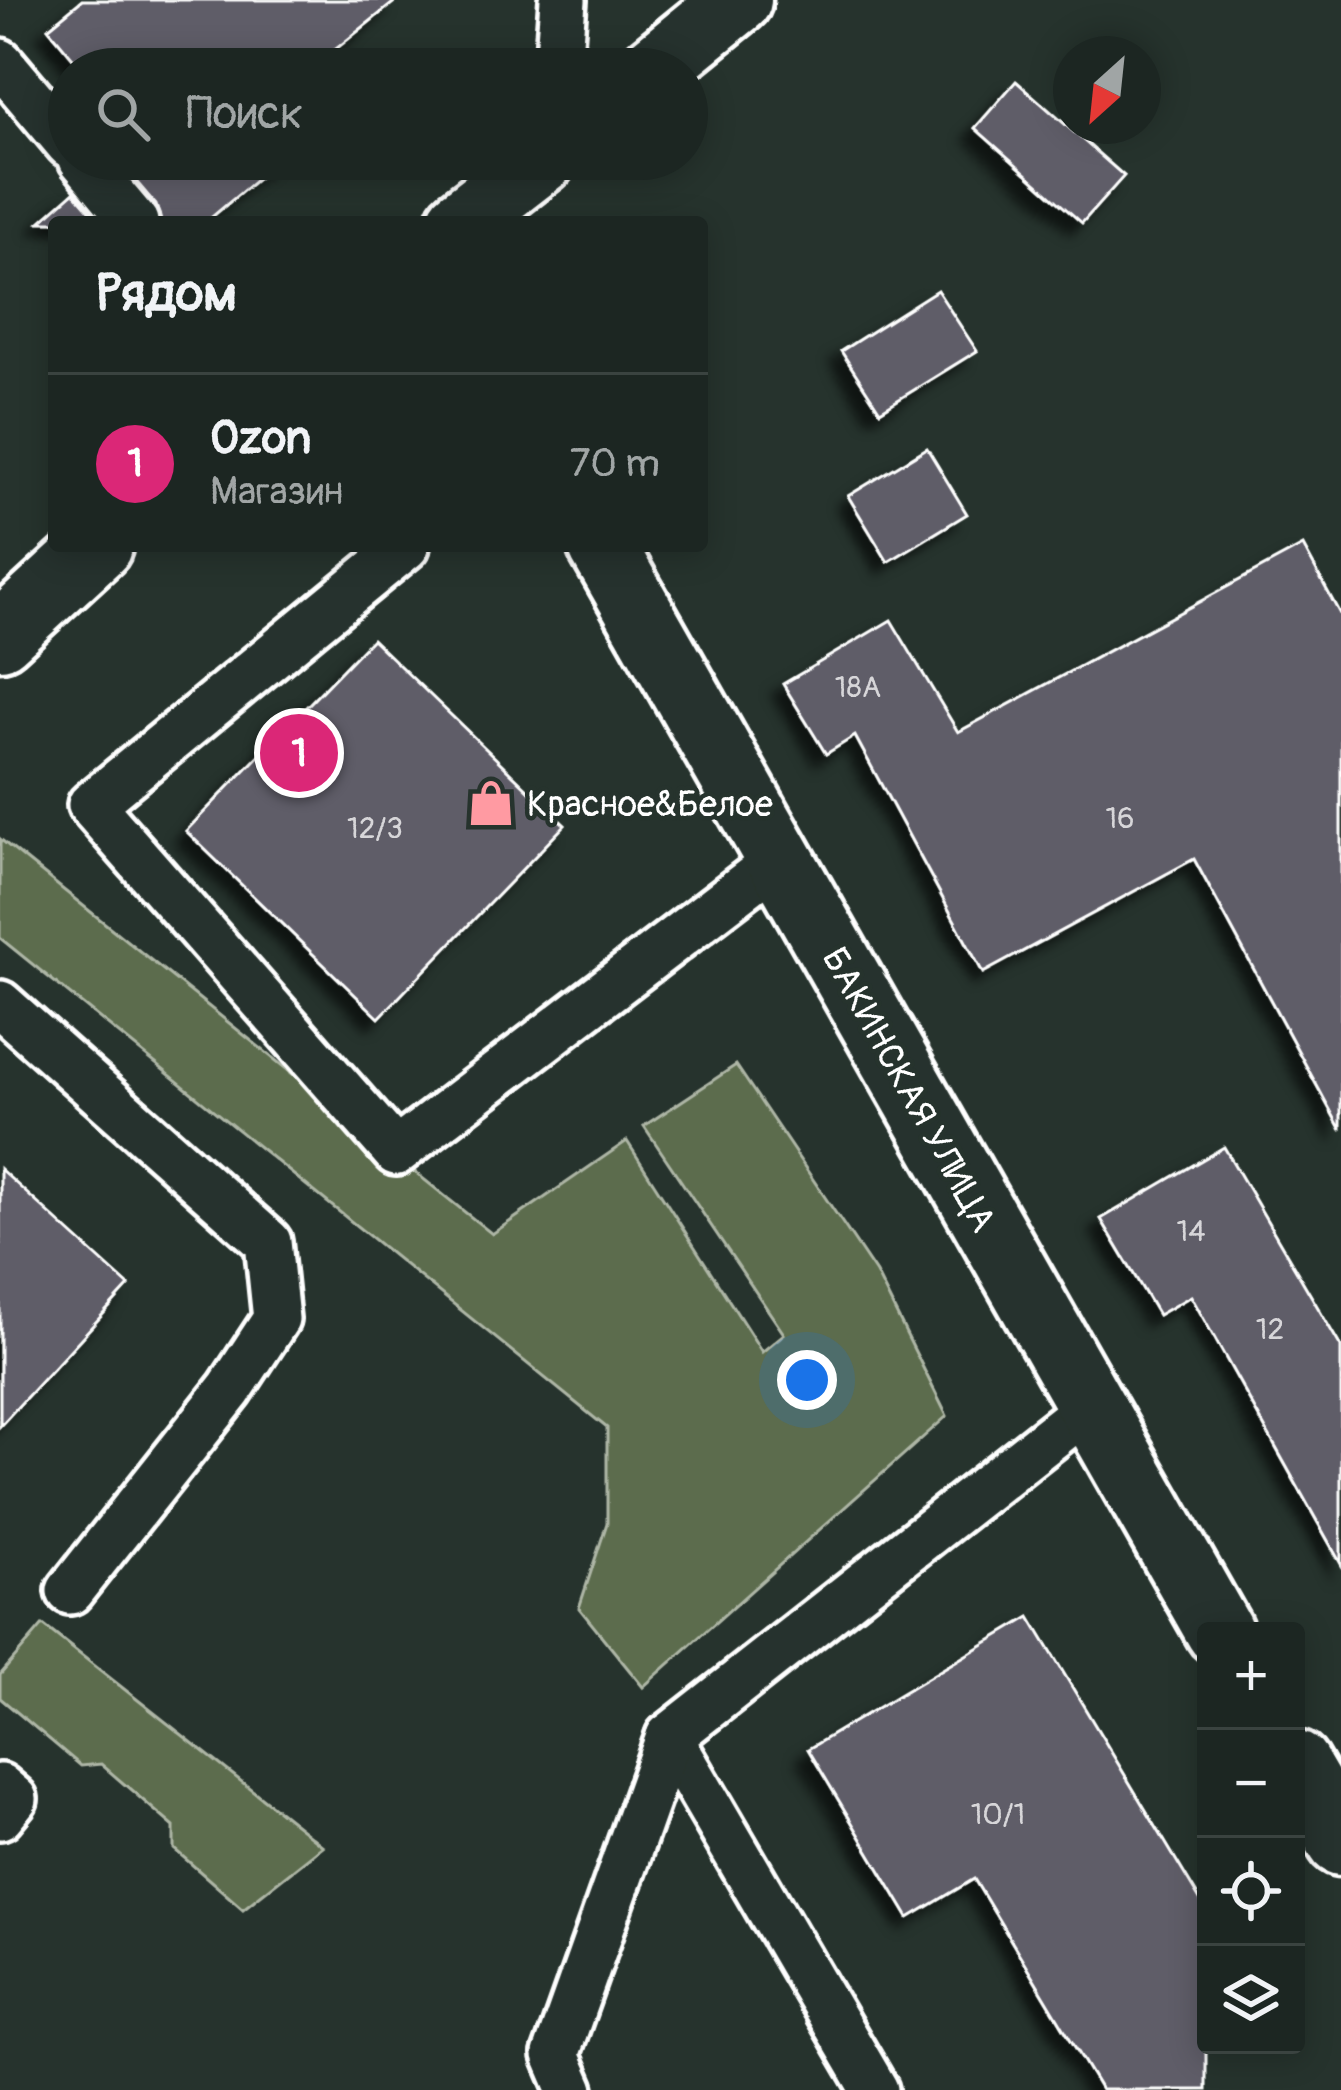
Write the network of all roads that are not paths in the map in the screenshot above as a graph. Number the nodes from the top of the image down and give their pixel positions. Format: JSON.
{"nodes":[{"id":1,"x":563,"y":0,"type":"edge"},
{"id":2,"x":738,"y":0,"type":"edge"},
{"id":3,"x":560,"y":48,"type":"edge"},
{"id":4,"x":679,"y":48,"type":"edge"},
{"id":5,"x":0,"y":62,"type":"edge"},
{"id":6,"x":48,"y":119,"type":"edge"},
{"id":7,"x":100,"y":180,"type":"edge"},
{"id":8,"x":515,"y":180,"type":"edge"},
{"id":9,"x":130,"y":216,"type":"edge"},
{"id":10,"x":469,"y":216,"type":"edge"},
{"id":11,"x":91,"y":552,"type":"edge"},
{"id":12,"x":399,"y":552,"type":"edge"},
{"id":13,"x":605,"y":552,"type":"edge"},
{"id":14,"x":0,"y":636,"type":"edge"},
{"id":15,"x":781,"y":858,"type":"junction"},
{"id":16,"x":0,"y":1004,"type":"edge"},
{"id":17,"x":1089,"y":1407,"type":"junction"},
{"id":18,"x":70,"y":1591,"type":"dead end"},
{"id":19,"x":1214,"y":1622,"type":"edge"},
{"id":20,"x":669,"y":1737,"type":"junction"},
{"id":21,"x":1305,"y":1781,"type":"edge"},
{"id":22,"x":0,"y":1787,"type":"edge"},
{"id":23,"x":0,"y":1816,"type":"edge"},
{"id":24,"x":1341,"y":1843,"type":"edge"},
{"id":25,"x":572,"y":2090,"type":"edge"},
{"id":26,"x":875,"y":2090,"type":"edge"}],
"edges":[{"from":1,"to":3,"type":"lane"},
{"from":2,"to":4,"type":"street"},
{"from":5,"to":6,"type":"lane"},
{"from":7,"to":9,"type":"lane"},
{"from":8,"to":10,"type":"street"},
{"from":11,"to":14,"type":"street"},
{"from":12,"to":15,"type":"lane"},
{"from":13,"to":15,"type":"street","name":"БАКИНСКАЯ УЛИЦА"},
{"from":15,"to":17,"type":"street","name":"БАКИНСКАЯ УЛИЦА"},
{"from":16,"to":18,"type":"lane"},
{"from":17,"to":19,"type":"street","name":"БАКИНСКАЯ УЛИЦА"},
{"from":17,"to":20,"type":"lane"},
{"from":20,"to":25,"type":"lane"},
{"from":20,"to":26,"type":"lane"},
{"from":21,"to":24,"type":"street"},
{"from":22,"to":23,"type":"lane"}]}
